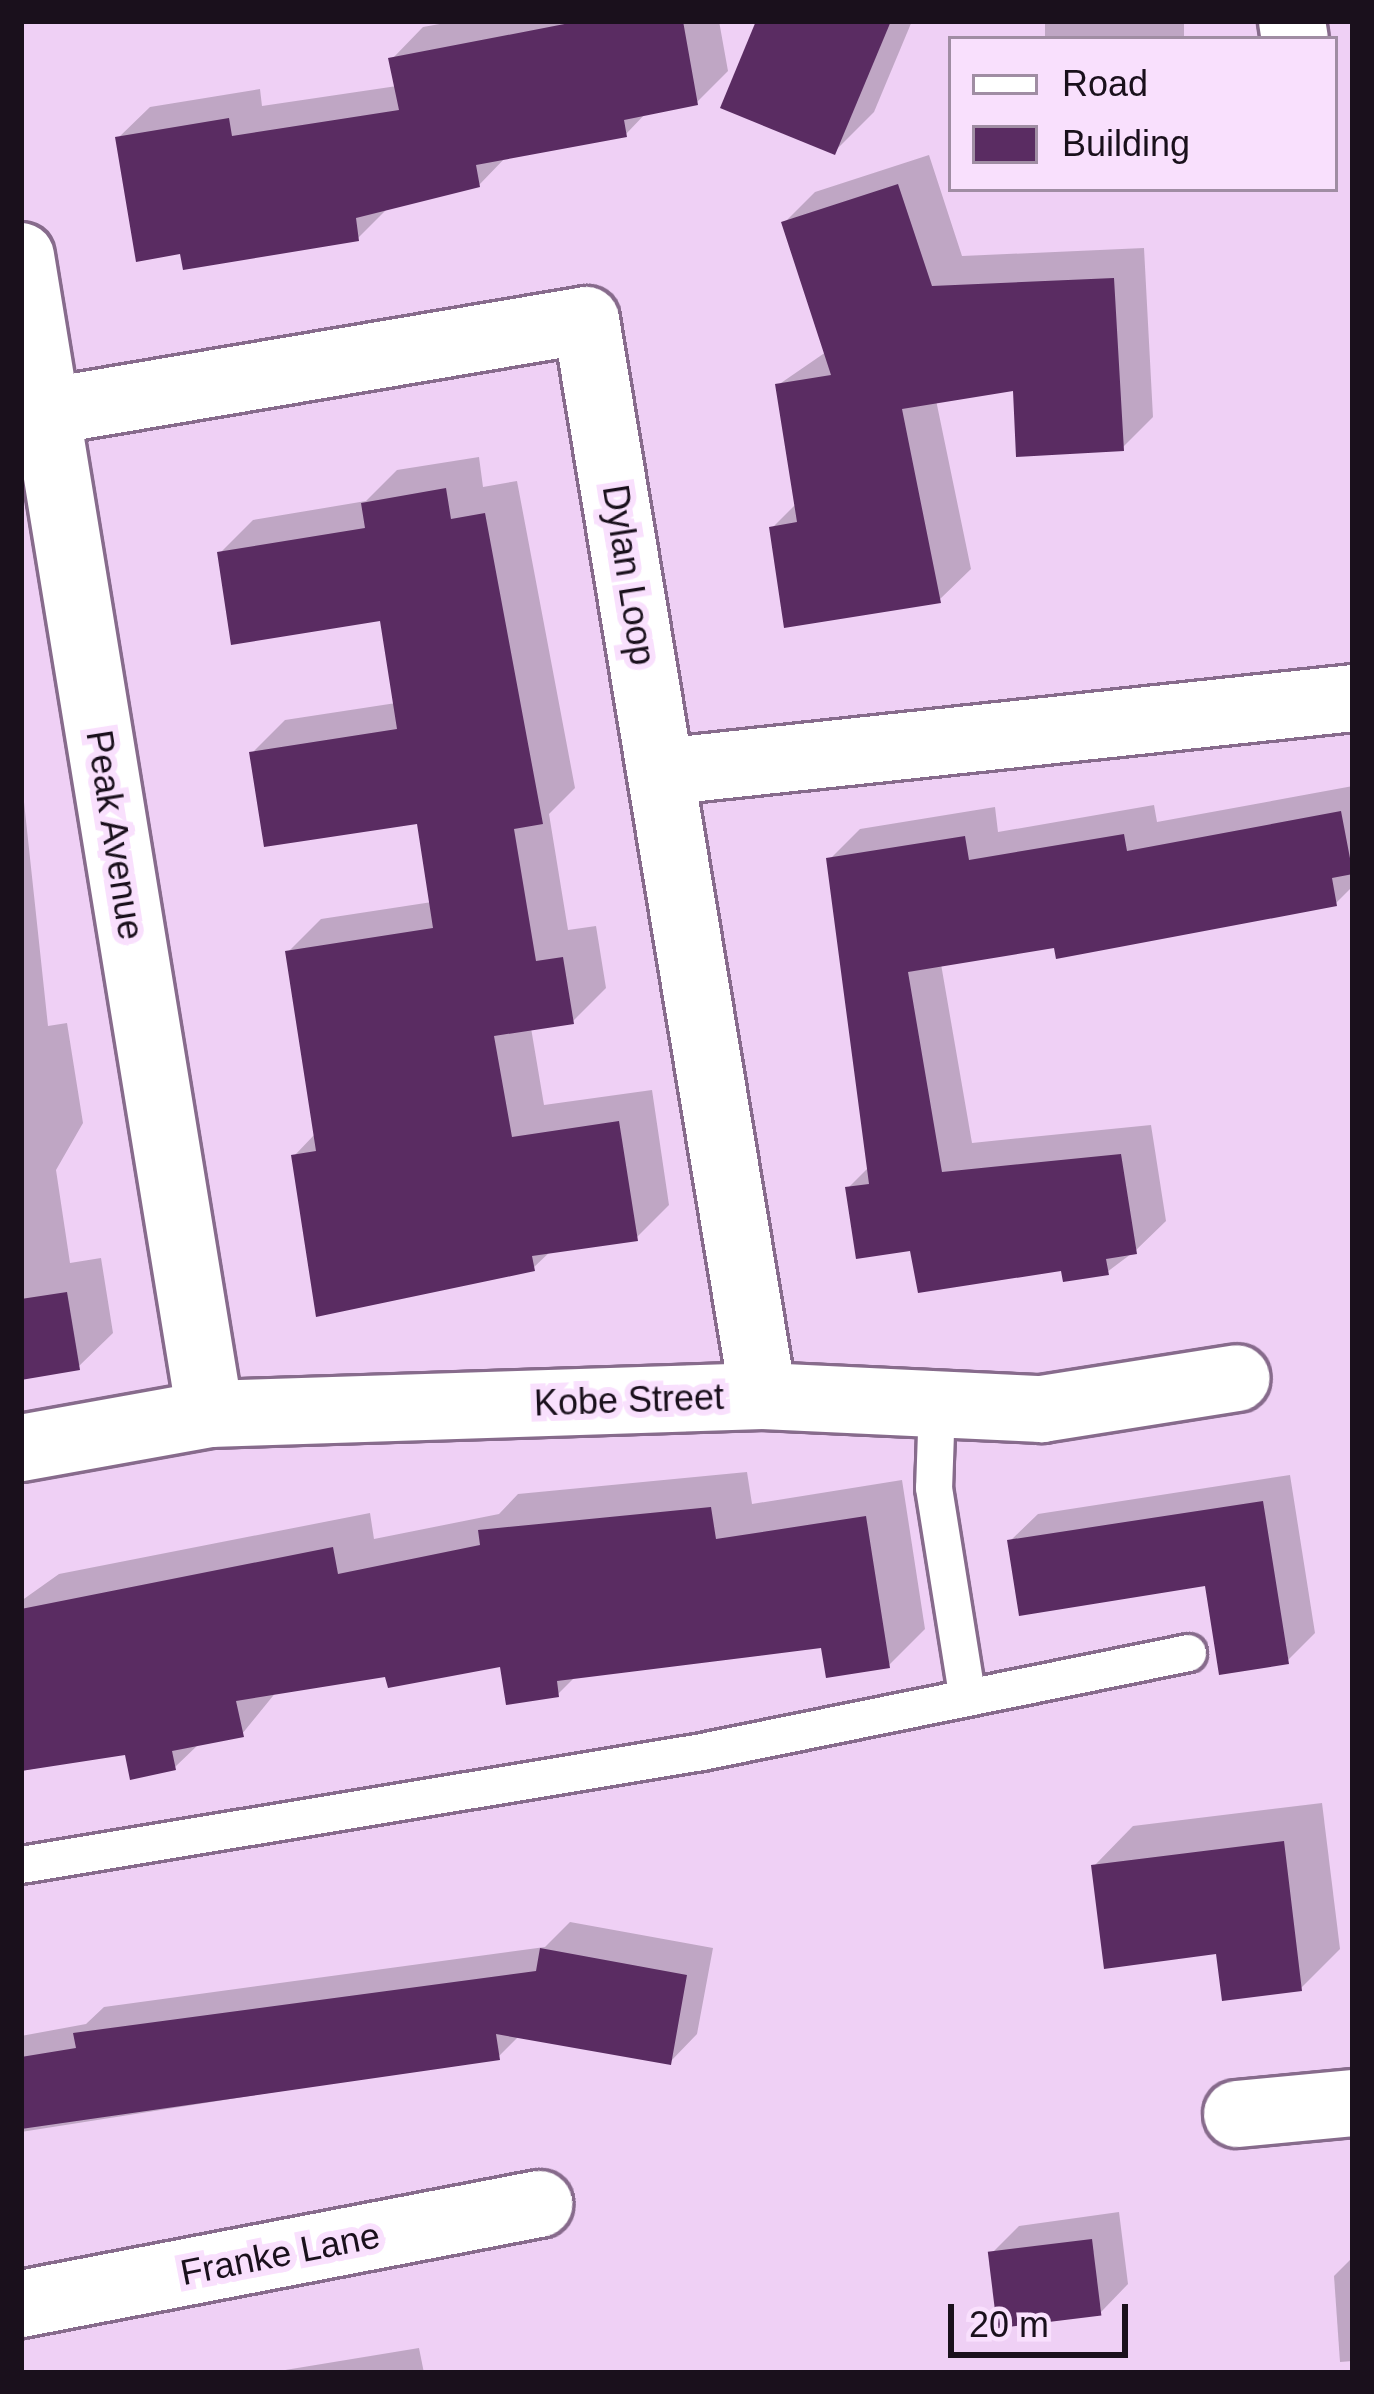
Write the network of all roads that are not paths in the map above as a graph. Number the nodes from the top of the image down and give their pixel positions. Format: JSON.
{"nodes":[{"id":1,"x":21,"y":256,"type":"edge"},
{"id":2,"x":34,"y":414,"type":"edge"},
{"id":3,"x":1353,"y":698,"type":"edge"},
{"id":4,"x":661,"y":772,"type":"junction"},
{"id":5,"x":1237,"y":1378,"type":"dead end"},
{"id":6,"x":763,"y":1396,"type":"junction"},
{"id":7,"x":938,"y":1404,"type":"junction"},
{"id":8,"x":210,"y":1414,"type":"junction"},
{"id":9,"x":21,"y":1448,"type":"edge"},
{"id":10,"x":1188,"y":1653,"type":"dead end"},
{"id":11,"x":967,"y":1693,"type":"junction"},
{"id":12,"x":21,"y":1865,"type":"edge"},
{"id":13,"x":1353,"y":2103,"type":"edge"},
{"id":14,"x":1237,"y":2114,"type":"dead end"},
{"id":15,"x":539,"y":2204,"type":"dead end"},
{"id":16,"x":21,"y":2304,"type":"edge"}],
"edges":[{"from":1,"to":2,"type":"street","name":"Peak Avenue"},
{"from":2,"to":4,"type":"street","name":"Dylan Loop"},
{"from":2,"to":8,"type":"street","name":"Peak Avenue"},
{"from":3,"to":4,"type":"street"},
{"from":4,"to":6,"type":"street","name":"Dylan Loop"},
{"from":5,"to":7,"type":"street","name":"Kobe Street"},
{"from":6,"to":7,"type":"street","name":"Kobe Street"},
{"from":6,"to":8,"type":"street","name":"Kobe Street"},
{"from":7,"to":11,"type":"lane"},
{"from":8,"to":9,"type":"street","name":"Kobe Street"},
{"from":10,"to":11,"type":"lane"},
{"from":11,"to":12,"type":"lane"},
{"from":13,"to":14,"type":"street"},
{"from":15,"to":16,"type":"street","name":"Franke Lane"}]}
